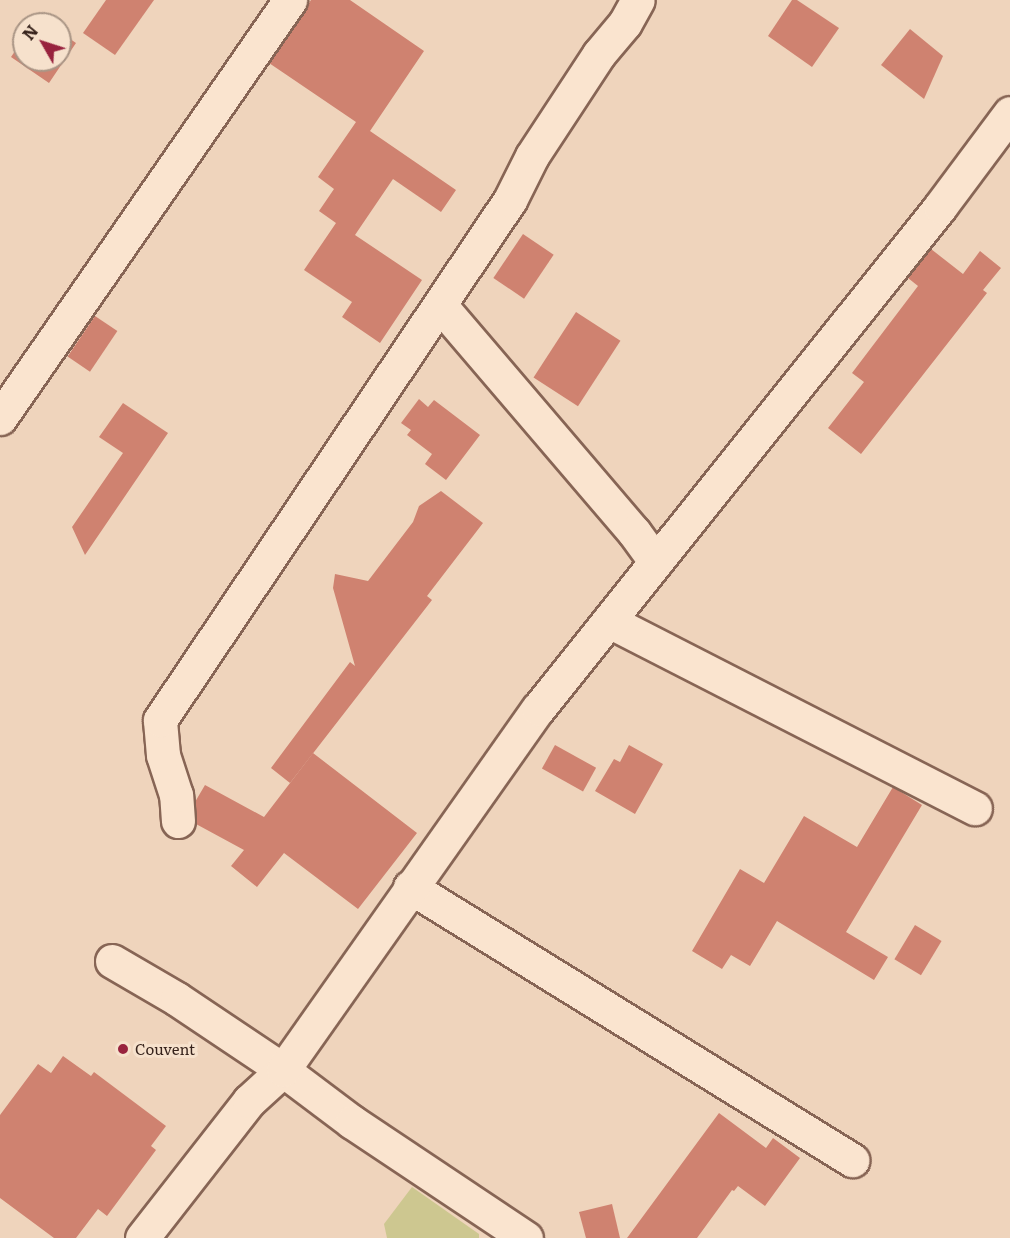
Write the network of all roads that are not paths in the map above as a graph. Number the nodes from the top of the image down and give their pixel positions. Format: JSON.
{"nodes":[{"id":1,"x":290,"y":0,"type":"edge"},
{"id":2,"x":638,"y":0,"type":"edge"},
{"id":3,"x":1010,"y":113,"type":"edge"},
{"id":4,"x":440,"y":305,"type":"junction"},
{"id":5,"x":0,"y":418,"type":"edge"},
{"id":6,"x":656,"y":562,"type":"junction"},
{"id":7,"x":609,"y":621,"type":"junction"},
{"id":8,"x":975,"y":808,"type":"dead end"},
{"id":9,"x":178,"y":821,"type":"dead end"},
{"id":10,"x":410,"y":887,"type":"junction"},
{"id":11,"x":112,"y":961,"type":"dead end"},
{"id":12,"x":283,"y":1070,"type":"junction"},
{"id":13,"x":852,"y":1160,"type":"dead end"},
{"id":14,"x":142,"y":1238,"type":"edge"},
{"id":15,"x":526,"y":1238,"type":"edge"}],
"edges":[{"from":1,"to":5,"type":"street"},
{"from":2,"to":4,"type":"street"},
{"from":3,"to":6,"type":"street"},
{"from":4,"to":6,"type":"street"},
{"from":4,"to":9,"type":"street"},
{"from":6,"to":7,"type":"street"},
{"from":7,"to":8,"type":"street"},
{"from":7,"to":10,"type":"street"},
{"from":10,"to":12,"type":"street"},
{"from":10,"to":13,"type":"street"},
{"from":11,"to":12,"type":"street"},
{"from":12,"to":14,"type":"street"},
{"from":12,"to":15,"type":"street"}]}
